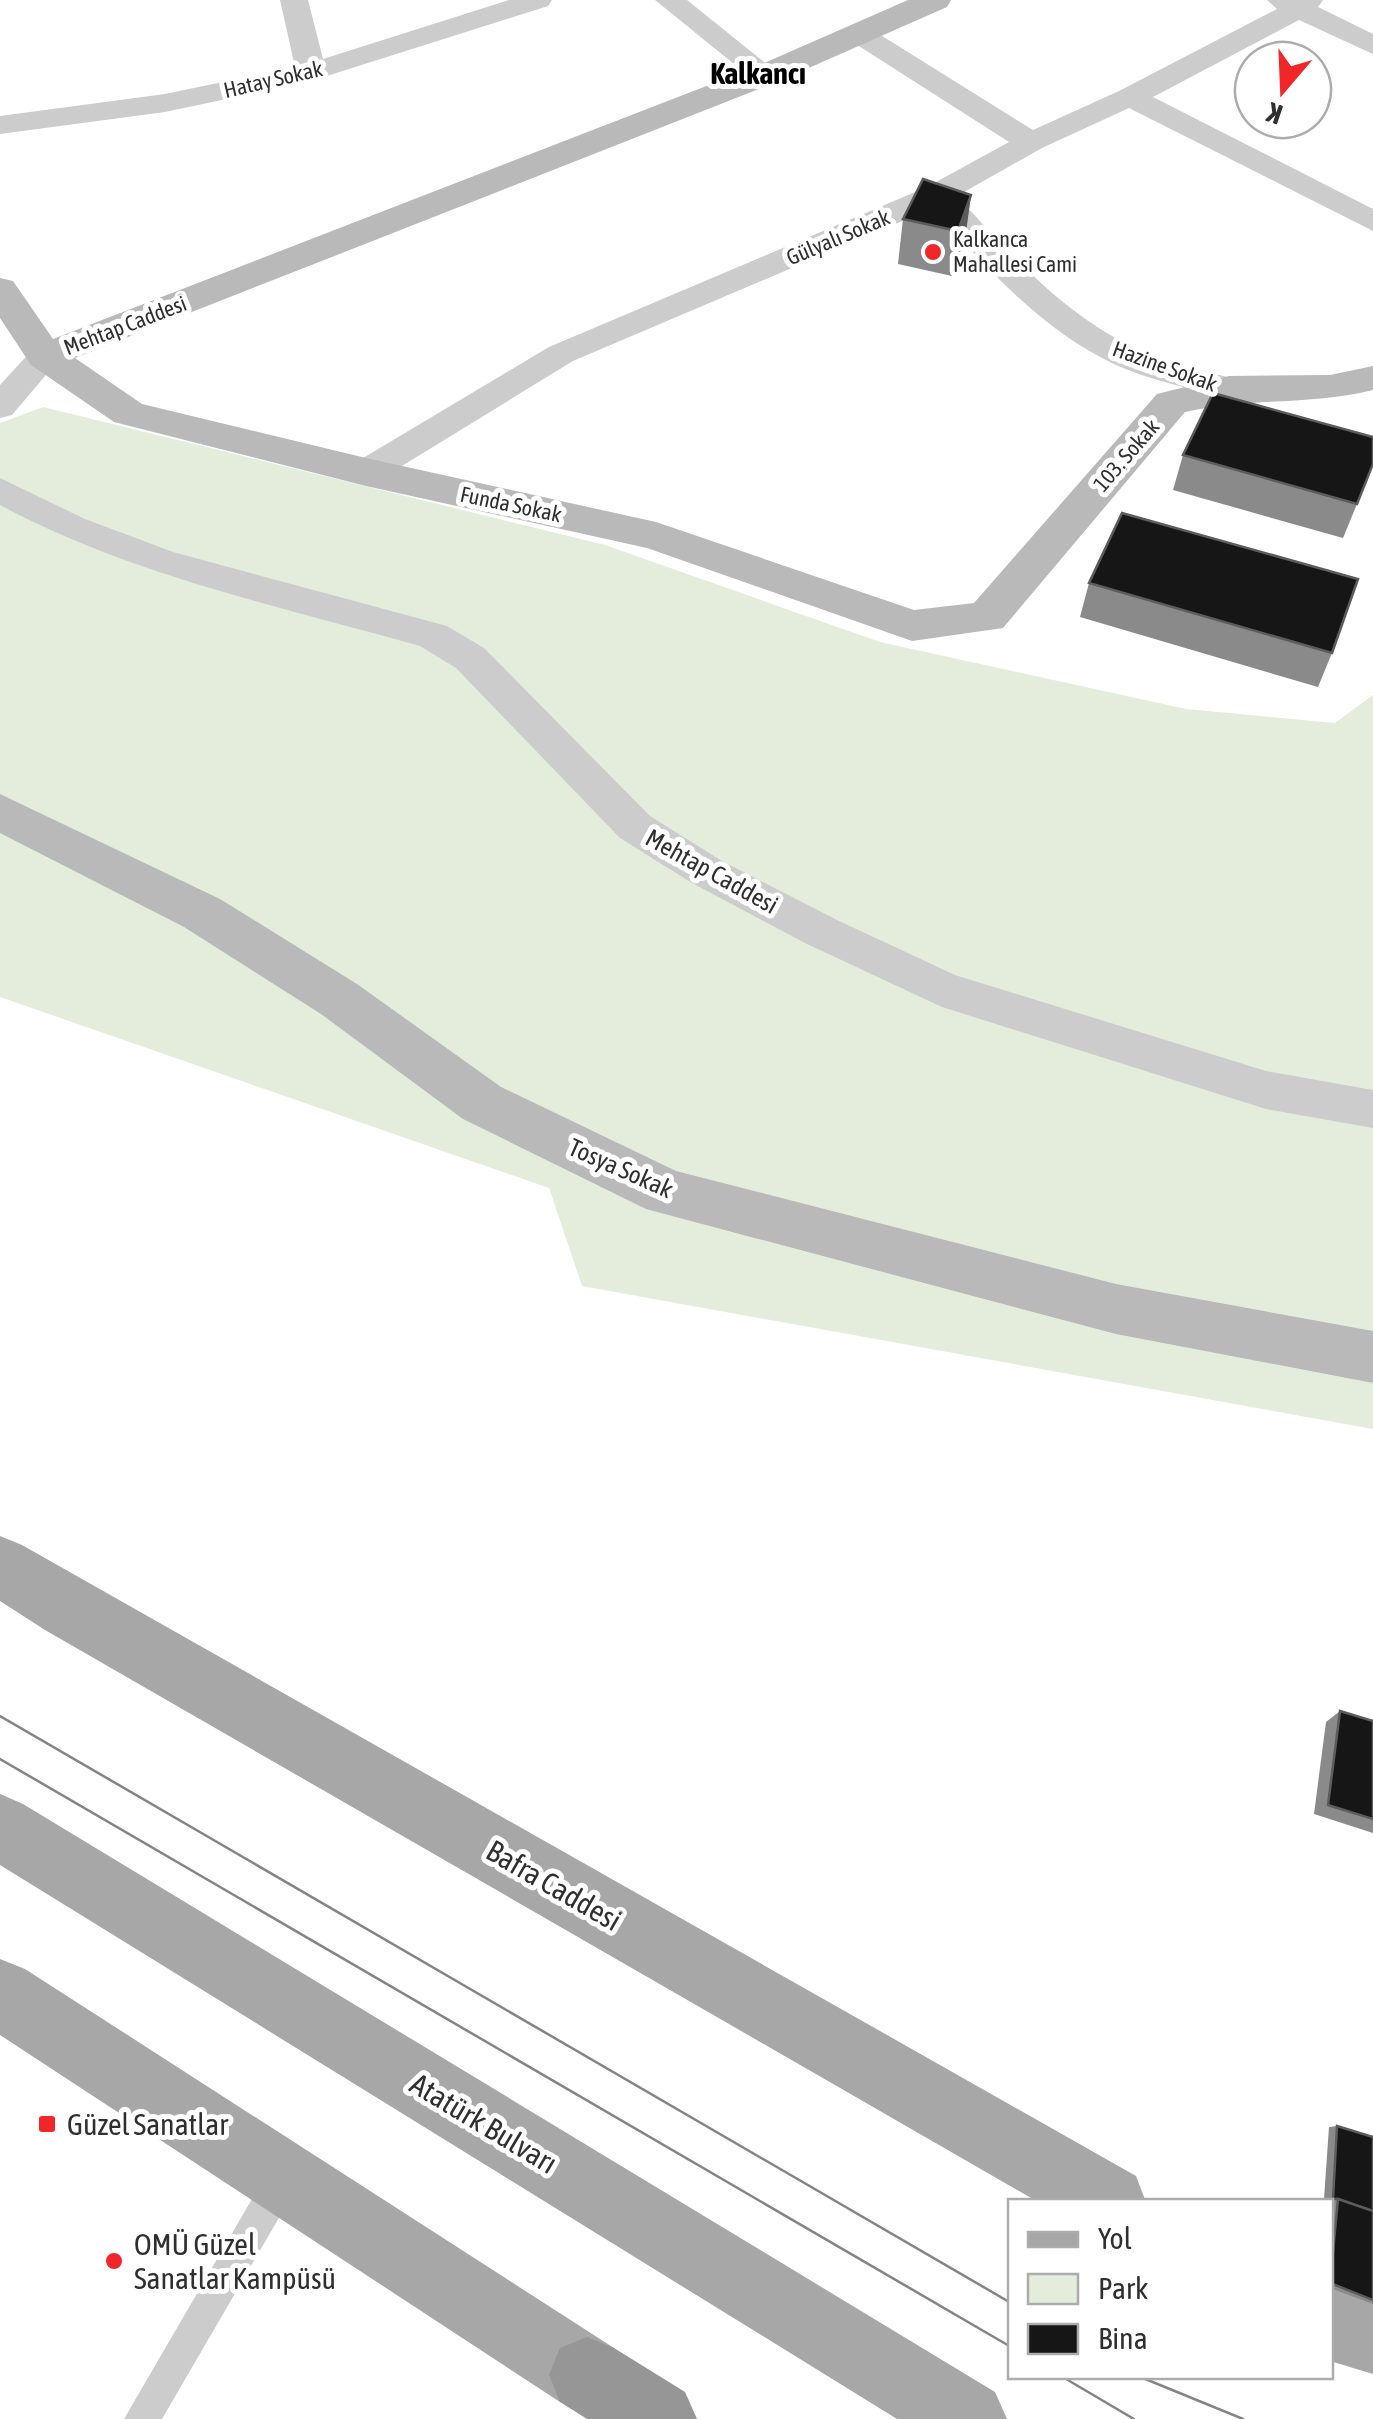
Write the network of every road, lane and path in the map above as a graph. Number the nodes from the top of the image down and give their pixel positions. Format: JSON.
{"nodes":[{"id":1,"x":294,"y":0,"type":"edge"},
{"id":2,"x":538,"y":0,"type":"edge"},
{"id":3,"x":669,"y":0,"type":"edge"},
{"id":4,"x":935,"y":0,"type":"edge"},
{"id":5,"x":1296,"y":3,"type":"edge"},
{"id":6,"x":861,"y":35,"type":"junction"},
{"id":7,"x":1373,"y":46,"type":"edge"},
{"id":8,"x":311,"y":72,"type":"junction"},
{"id":9,"x":766,"y":75,"type":"junction"},
{"id":10,"x":1130,"y":97,"type":"junction"},
{"id":11,"x":0,"y":125,"type":"edge"},
{"id":12,"x":1031,"y":142,"type":"junction"},
{"id":13,"x":938,"y":194,"type":"junction"},
{"id":14,"x":1373,"y":221,"type":"edge"},
{"id":15,"x":0,"y":289,"type":"edge"},
{"id":16,"x":45,"y":356,"type":"junction"},
{"id":17,"x":1373,"y":378,"type":"edge"},
{"id":18,"x":1229,"y":389,"type":"junction"},
{"id":19,"x":0,"y":406,"type":"edge"},
{"id":20,"x":1309,"y":429,"type":"edge"},
{"id":21,"x":366,"y":472,"type":"junction"},
{"id":22,"x":0,"y":490,"type":"edge"},
{"id":23,"x":987,"y":617,"type":"joint"},
{"id":24,"x":0,"y":812,"type":"edge"},
{"id":25,"x":1373,"y":1110,"type":"edge"},
{"id":26,"x":1373,"y":1358,"type":"edge"},
{"id":27,"x":0,"y":1566,"type":"edge"},
{"id":28,"x":0,"y":1827,"type":"edge"},
{"id":29,"x":0,"y":1994,"type":"edge"},
{"id":30,"x":282,"y":2180,"type":"junction"},
{"id":31,"x":1105,"y":2199,"type":"edge"},
{"id":32,"x":1333,"y":2325,"type":"edge"},
{"id":33,"x":1373,"y":2336,"type":"edge"},
{"id":34,"x":614,"y":2397,"type":"edge"},
{"id":35,"x":142,"y":2419,"type":"edge"},
{"id":36,"x":658,"y":2419,"type":"edge"},
{"id":37,"x":968,"y":2419,"type":"edge"}],
"edges":[{"from":1,"to":8,"type":"street"},
{"from":2,"to":8,"type":"street","name":"Hatay Sokak"},
{"from":3,"to":9,"type":"street"},
{"from":4,"to":6,"type":"street","name":"Mehtap Caddesi"},
{"from":5,"to":7,"type":"street"},
{"from":5,"to":10,"type":"street","name":"Gülyalı Sokak"},
{"from":6,"to":9,"type":"street","name":"Mehtap Caddesi"},
{"from":6,"to":12,"type":"street"},
{"from":8,"to":11,"type":"street","name":"Hatay Sokak"},
{"from":9,"to":16,"type":"street","name":"Mehtap Caddesi"},
{"from":10,"to":12,"type":"street","name":"Gülyalı Sokak"},
{"from":10,"to":14,"type":"street"},
{"from":12,"to":13,"type":"street","name":"Gülyalı Sokak"},
{"from":13,"to":18,"type":"street","name":"Hazine Sokak"},
{"from":13,"to":21,"type":"street","name":"Gülyalı Sokak"},
{"from":15,"to":16,"type":"street"},
{"from":16,"to":19,"type":"street","name":"Mehtap Caddesi"},
{"from":16,"to":21,"type":"street","name":"Funda Sokak"},
{"from":17,"to":18,"type":"street","name":"103. Sokak"},
{"from":18,"to":20,"type":"street","name":"Hazine Sokak"},
{"from":18,"to":23,"type":"street","name":"103. Sokak"},
{"from":21,"to":23,"type":"street","name":"Funda Sokak"},
{"from":22,"to":25,"type":"street","name":"Mehtap Caddesi"},
{"from":24,"to":26,"type":"street","name":"Tosya Sokak"},
{"from":27,"to":31,"type":"main road","name":"Bafra Caddesi"},
{"from":28,"to":37,"type":"main road","name":"Atatürk Bulvarı"},
{"from":29,"to":30,"type":"main road"},
{"from":30,"to":34,"type":"main road"},
{"from":30,"to":35,"type":"lane"},
{"from":32,"to":33,"type":"main road"},
{"from":34,"to":36,"type":"highway"}]}
